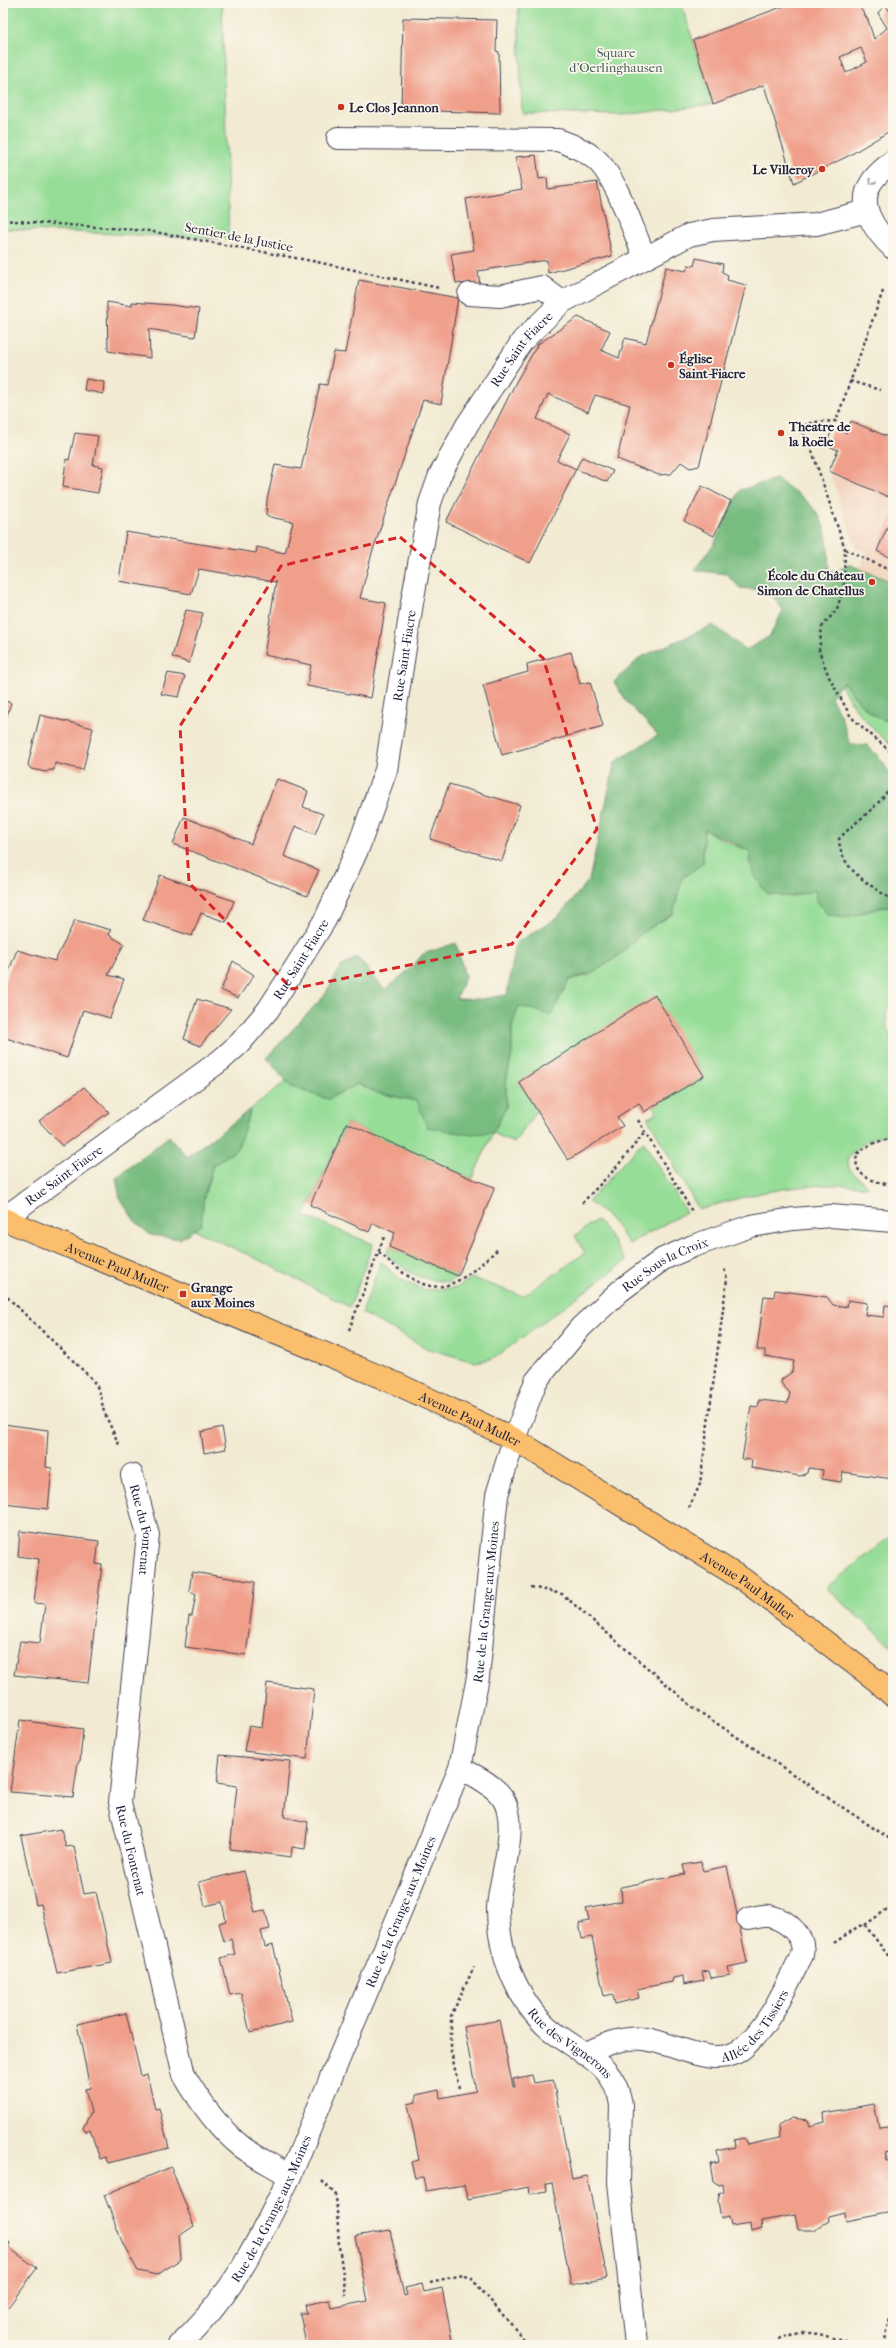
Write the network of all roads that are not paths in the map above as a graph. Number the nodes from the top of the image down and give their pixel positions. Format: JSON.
{"nodes":[{"id":1,"x":338,"y":138,"type":"dead end"},
{"id":2,"x":893,"y":161,"type":"edge"},
{"id":3,"x":867,"y":211,"type":"junction"},
{"id":4,"x":893,"y":248,"type":"edge"},
{"id":5,"x":646,"y":258,"type":"junction"},
{"id":6,"x":469,"y":294,"type":"road end"},
{"id":7,"x":562,"y":302,"type":"junction"},
{"id":8,"x":3,"y":1219,"type":"edge"},
{"id":9,"x":893,"y":1221,"type":"edge"},
{"id":10,"x":514,"y":1439,"type":"junction"},
{"id":11,"x":132,"y":1474,"type":"road end"},
{"id":12,"x":893,"y":1696,"type":"edge"},
{"id":13,"x":460,"y":1768,"type":"junction"},
{"id":14,"x":748,"y":1919,"type":"dead end"},
{"id":15,"x":584,"y":2054,"type":"junction"},
{"id":16,"x":293,"y":2168,"type":"junction"},
{"id":17,"x":179,"y":2345,"type":"edge"},
{"id":18,"x":636,"y":2345,"type":"edge"}],
"edges":[{"from":1,"to":5,"type":"street"},
{"from":2,"to":3,"type":"street","one_way":true},
{"from":3,"to":4,"type":"street"},
{"from":3,"to":5,"type":"street","name":"Rue Saint-Fiacre"},
{"from":5,"to":7,"type":"street","name":"Rue Saint-Fiacre"},
{"from":6,"to":7,"type":"street"},
{"from":7,"to":8,"type":"street","name":"Rue Saint-Fiacre"},
{"from":8,"to":10,"type":"main road","name":"Avenue Paul Muller"},
{"from":9,"to":10,"type":"street","name":"Rue Sous la Croix"},
{"from":10,"to":12,"type":"main road","name":"Avenue Paul Muller"},
{"from":10,"to":13,"type":"street","name":"Rue de la Grange aux Moines"},
{"from":11,"to":16,"type":"street","name":"Rue du Fontenat"},
{"from":13,"to":15,"type":"street","name":"Rue des Vignerons"},
{"from":13,"to":16,"type":"street","name":"Rue de la Grange aux Moines"},
{"from":14,"to":15,"type":"street","name":"Allée des Tissiers"},
{"from":15,"to":18,"type":"street","name":"Rue des Vignerons"},
{"from":16,"to":17,"type":"street","name":"Rue de la Grange aux Moines"}]}
